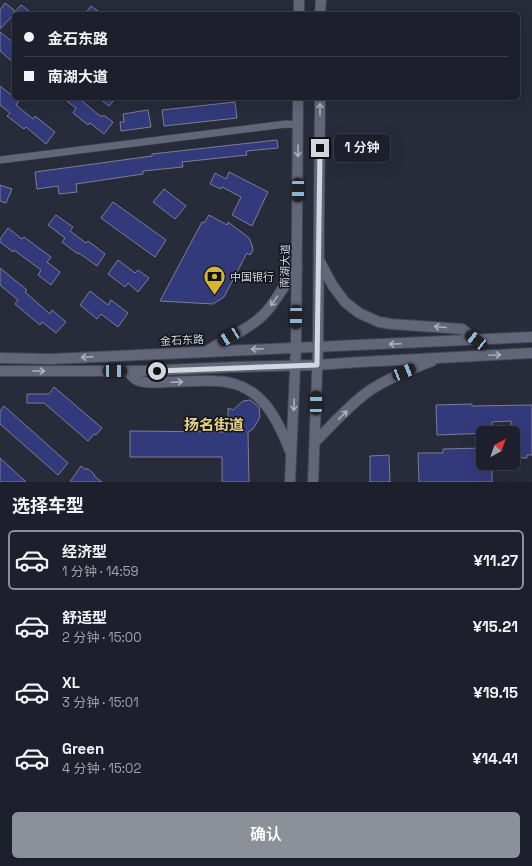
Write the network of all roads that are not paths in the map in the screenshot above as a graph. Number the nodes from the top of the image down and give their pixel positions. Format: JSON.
{"nodes":[{"id":1,"x":299,"y":0,"type":"edge"},
{"id":2,"x":321,"y":0,"type":"edge"},
{"id":3,"x":299,"y":12,"type":"edge"},
{"id":4,"x":320,"y":12,"type":"edge"},
{"id":5,"x":298,"y":100,"type":"edge"},
{"id":6,"x":320,"y":100,"type":"edge"},
{"id":7,"x":298,"y":125,"type":"junction"},
{"id":8,"x":0,"y":160,"type":"edge"},
{"id":9,"x":319,"y":260,"type":"junction"},
{"id":10,"x":297,"y":269,"type":"junction"},
{"id":11,"x":532,"y":337,"type":"edge"},
{"id":12,"x":476,"y":340,"type":"junction"},
{"id":13,"x":318,"y":347,"type":"junction"},
{"id":14,"x":296,"y":348,"type":"junction"},
{"id":15,"x":206,"y":351,"type":"junction"},
{"id":16,"x":532,"y":353,"type":"edge"},
{"id":17,"x":0,"y":358,"type":"edge"},
{"id":18,"x":442,"y":358,"type":"junction"},
{"id":19,"x":317,"y":365,"type":"junction"},
{"id":20,"x":295,"y":366,"type":"junction"},
{"id":21,"x":0,"y":371,"type":"edge"},
{"id":22,"x":128,"y":371,"type":"junction"},
{"id":23,"x":315,"y":442,"type":"junction"},
{"id":24,"x":292,"y":455,"type":"junction"},
{"id":25,"x":290,"y":482,"type":"edge"},
{"id":26,"x":313,"y":482,"type":"edge"}],
"edges":[{"from":1,"to":3,"type":"main road"},
{"from":2,"to":4,"type":"main road"},
{"from":5,"to":7,"type":"main road","name":"南湖大道"},
{"from":9,"to":6,"type":"main road","one_way":true},
{"from":7,"to":8,"type":"street"},
{"from":7,"to":10,"type":"main road","name":"南湖大道","one_way":true},
{"from":12,"to":9,"type":"main road","one_way":true},
{"from":9,"to":13,"type":"main road"},
{"from":10,"to":14,"type":"main road","name":"南湖大道"},
{"from":10,"to":15,"type":"main road","one_way":true},
{"from":11,"to":12,"type":"main road","name":"金石东路"},
{"from":12,"to":13,"type":"main road","name":"金石东路","one_way":true},
{"from":13,"to":14,"type":"main road","name":"金石东路"},
{"from":13,"to":19,"type":"main road"},
{"from":14,"to":15,"type":"main road","name":"金石东路","one_way":true},
{"from":14,"to":20,"type":"main road","name":"南湖大道"},
{"from":15,"to":17,"type":"main road","name":"金石东路","one_way":true},
{"from":18,"to":16,"type":"main road","one_way":true},
{"from":18,"to":19,"type":"main road"},
{"from":23,"to":18,"type":"main road","one_way":true},
{"from":19,"to":20,"type":"main road"},
{"from":19,"to":23,"type":"main road"},
{"from":20,"to":22,"type":"main road"},
{"from":20,"to":24,"type":"main road","name":"南湖大道","one_way":true},
{"from":21,"to":22,"type":"main road","one_way":true},
{"from":22,"to":24,"type":"main road","one_way":true},
{"from":23,"to":26,"type":"main road"},
{"from":24,"to":25,"type":"main road","name":"南湖大道"}]}
